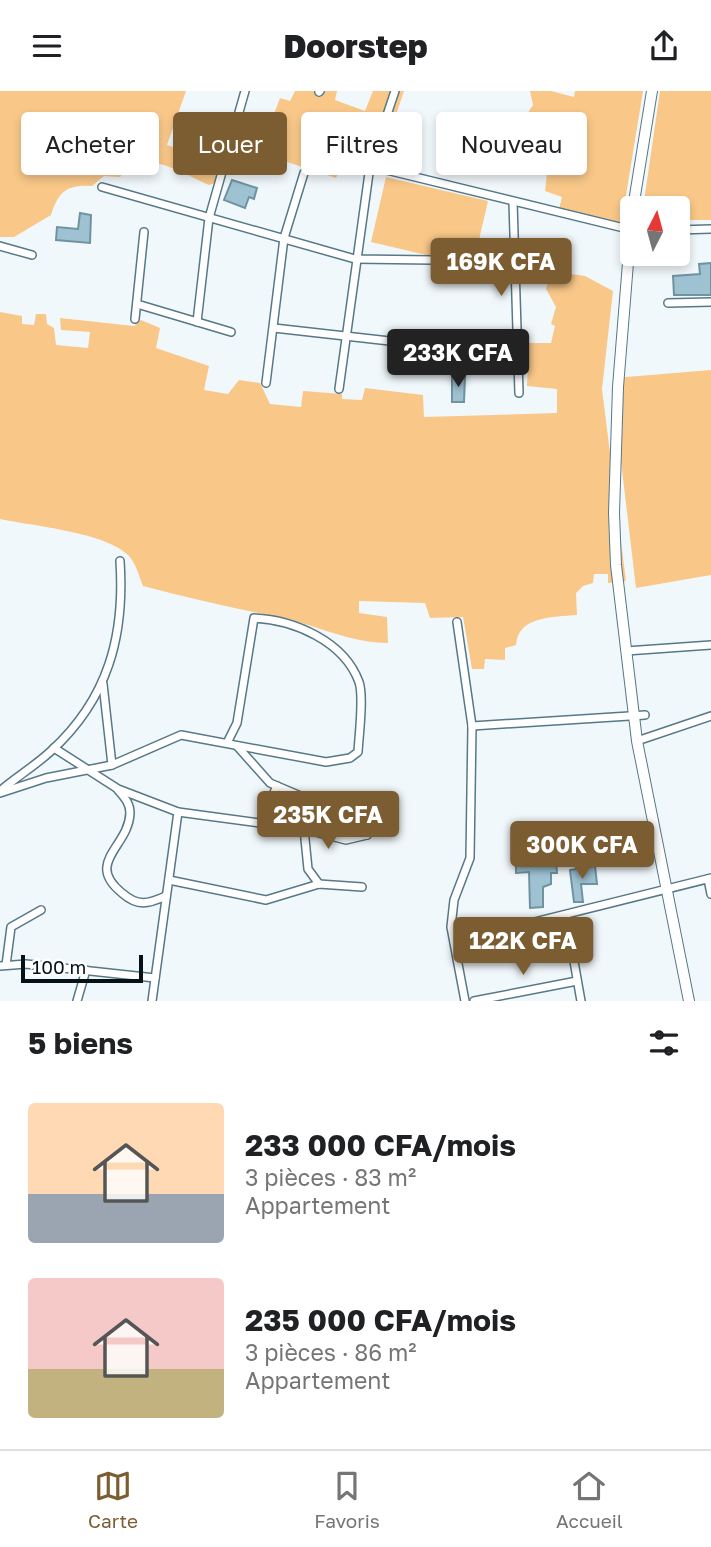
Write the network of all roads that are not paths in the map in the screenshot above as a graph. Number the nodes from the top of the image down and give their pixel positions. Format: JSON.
{"nodes":[{"id":1,"x":245,"y":91,"type":"edge"},
{"id":2,"x":395,"y":91,"type":"edge"},
{"id":3,"x":652,"y":91,"type":"edge"},
{"id":4,"x":388,"y":112,"type":"edge"},
{"id":5,"x":303,"y":175,"type":"edge"},
{"id":6,"x":369,"y":175,"type":"edge"},
{"id":7,"x":406,"y":175,"type":"edge"},
{"id":8,"x":102,"y":187,"type":"dead end"},
{"id":9,"x":634,"y":196,"type":"edge"},
{"id":10,"x":513,"y":202,"type":"junction"},
{"id":11,"x":209,"y":218,"type":"junction"},
{"id":12,"x":620,"y":228,"type":"edge"},
{"id":13,"x":711,"y":229,"type":"edge"},
{"id":14,"x":690,"y":230,"type":"edge"},
{"id":15,"x":144,"y":232,"type":"dead end"},
{"id":16,"x":284,"y":239,"type":"junction"},
{"id":17,"x":0,"y":246,"type":"edge"},
{"id":18,"x":32,"y":255,"type":"dead end"},
{"id":19,"x":355,"y":259,"type":"junction"},
{"id":20,"x":514,"y":261,"type":"junction"},
{"id":21,"x":628,"y":266,"type":"edge"},
{"id":22,"x":711,"y":302,"type":"edge"},
{"id":23,"x":668,"y":303,"type":"dead end"},
{"id":24,"x":136,"y":304,"type":"junction"},
{"id":25,"x":135,"y":319,"type":"dead end"},
{"id":26,"x":197,"y":322,"type":"junction"},
{"id":27,"x":274,"y":328,"type":"junction"},
{"id":28,"x":230,"y":332,"type":"dead end"},
{"id":29,"x":345,"y":336,"type":"junction"},
{"id":30,"x":517,"y":344,"type":"junction"},
{"id":31,"x":266,"y":383,"type":"dead end"},
{"id":32,"x":339,"y":389,"type":"dead end"},
{"id":33,"x":519,"y":393,"type":"dead end"},
{"id":34,"x":120,"y":561,"type":"dead end"},
{"id":35,"x":457,"y":622,"type":"dead end"},
{"id":36,"x":711,"y":645,"type":"edge"},
{"id":37,"x":626,"y":651,"type":"junction"},
{"id":38,"x":103,"y":684,"type":"junction"},
{"id":39,"x":639,"y":716,"type":"junction"},
{"id":40,"x":711,"y":716,"type":"edge"},
{"id":41,"x":472,"y":726,"type":"junction"},
{"id":42,"x":637,"y":741,"type":"junction"},
{"id":43,"x":228,"y":743,"type":"junction"},
{"id":44,"x":236,"y":746,"type":"junction"},
{"id":45,"x":54,"y":748,"type":"junction"},
{"id":46,"x":112,"y":765,"type":"junction"},
{"id":47,"x":91,"y":772,"type":"junction"},
{"id":48,"x":277,"y":786,"type":"junction"},
{"id":49,"x":118,"y":789,"type":"junction"},
{"id":50,"x":0,"y":792,"type":"edge"},
{"id":51,"x":178,"y":812,"type":"junction"},
{"id":52,"x":260,"y":823,"type":"junction"},
{"id":53,"x":304,"y":829,"type":"junction"},
{"id":54,"x":710,"y":879,"type":"edge"},
{"id":55,"x":169,"y":880,"type":"junction"},
{"id":56,"x":319,"y":884,"type":"junction"},
{"id":57,"x":362,"y":887,"type":"dead end"},
{"id":58,"x":664,"y":890,"type":"junction"},
{"id":59,"x":711,"y":894,"type":"edge"},
{"id":60,"x":166,"y":896,"type":"junction"},
{"id":61,"x":41,"y":909,"type":"dead end"},
{"id":62,"x":566,"y":916,"type":"junction"},
{"id":63,"x":454,"y":942,"type":"junction"},
{"id":64,"x":3,"y":965,"type":"edge"},
{"id":65,"x":86,"y":970,"type":"junction"},
{"id":66,"x":155,"y":978,"type":"junction"},
{"id":67,"x":578,"y":981,"type":"junction"},
{"id":68,"x":77,"y":1001,"type":"edge"},
{"id":69,"x":152,"y":1001,"type":"edge"},
{"id":70,"x":465,"y":1001,"type":"edge"},
{"id":71,"x":474,"y":1001,"type":"edge"},
{"id":72,"x":581,"y":1001,"type":"edge"},
{"id":73,"x":689,"y":1001,"type":"edge"}],
"edges":[{"from":1,"to":11,"type":"street"},
{"from":2,"to":4,"type":"street"},
{"from":3,"to":9,"type":"street"},
{"from":5,"to":16,"type":"street"},
{"from":6,"to":19,"type":"street"},
{"from":7,"to":10,"type":"street"},
{"from":8,"to":11,"type":"street"},
{"from":10,"to":12,"type":"street"},
{"from":10,"to":20,"type":"street"},
{"from":11,"to":16,"type":"street"},
{"from":11,"to":26,"type":"street"},
{"from":13,"to":14,"type":"street"},
{"from":15,"to":24,"type":"street"},
{"from":16,"to":19,"type":"street"},
{"from":16,"to":27,"type":"street"},
{"from":17,"to":18,"type":"street"},
{"from":19,"to":20,"type":"street"},
{"from":19,"to":29,"type":"street"},
{"from":20,"to":30,"type":"street"},
{"from":21,"to":37,"type":"street"},
{"from":22,"to":23,"type":"street"},
{"from":24,"to":25,"type":"street"},
{"from":24,"to":26,"type":"street"},
{"from":26,"to":28,"type":"street"},
{"from":27,"to":29,"type":"street"},
{"from":27,"to":31,"type":"street"},
{"from":29,"to":30,"type":"street"},
{"from":29,"to":32,"type":"street"},
{"from":30,"to":33,"type":"street"},
{"from":34,"to":38,"type":"street"},
{"from":35,"to":41,"type":"street"},
{"from":36,"to":37,"type":"street"},
{"from":37,"to":39,"type":"street"},
{"from":38,"to":45,"type":"street"},
{"from":38,"to":46,"type":"street"},
{"from":39,"to":41,"type":"street"},
{"from":39,"to":42,"type":"street"},
{"from":40,"to":42,"type":"street"},
{"from":41,"to":63,"type":"street"},
{"from":42,"to":58,"type":"street"},
{"from":43,"to":44,"type":"street"},
{"from":43,"to":44,"type":"street"},
{"from":43,"to":46,"type":"street"},
{"from":44,"to":48,"type":"street"},
{"from":45,"to":47,"type":"street"},
{"from":45,"to":50,"type":"street"},
{"from":46,"to":47,"type":"street"},
{"from":47,"to":49,"type":"street"},
{"from":47,"to":50,"type":"street"},
{"from":48,"to":52,"type":"street"},
{"from":48,"to":53,"type":"street"},
{"from":49,"to":51,"type":"street"},
{"from":49,"to":60,"type":"street"},
{"from":51,"to":52,"type":"street"},
{"from":51,"to":55,"type":"street"},
{"from":52,"to":53,"type":"street"},
{"from":53,"to":56,"type":"street"},
{"from":54,"to":58,"type":"street"},
{"from":54,"to":59,"type":"street"},
{"from":55,"to":56,"type":"street"},
{"from":55,"to":60,"type":"street"},
{"from":56,"to":57,"type":"street"},
{"from":58,"to":62,"type":"street"},
{"from":58,"to":73,"type":"street"},
{"from":60,"to":66,"type":"street"},
{"from":61,"to":64,"type":"street"},
{"from":62,"to":63,"type":"street"},
{"from":62,"to":67,"type":"street"},
{"from":63,"to":70,"type":"street"},
{"from":64,"to":65,"type":"street"},
{"from":65,"to":66,"type":"street"},
{"from":65,"to":68,"type":"street"},
{"from":66,"to":69,"type":"street"},
{"from":67,"to":71,"type":"street"},
{"from":67,"to":72,"type":"street"}]}
